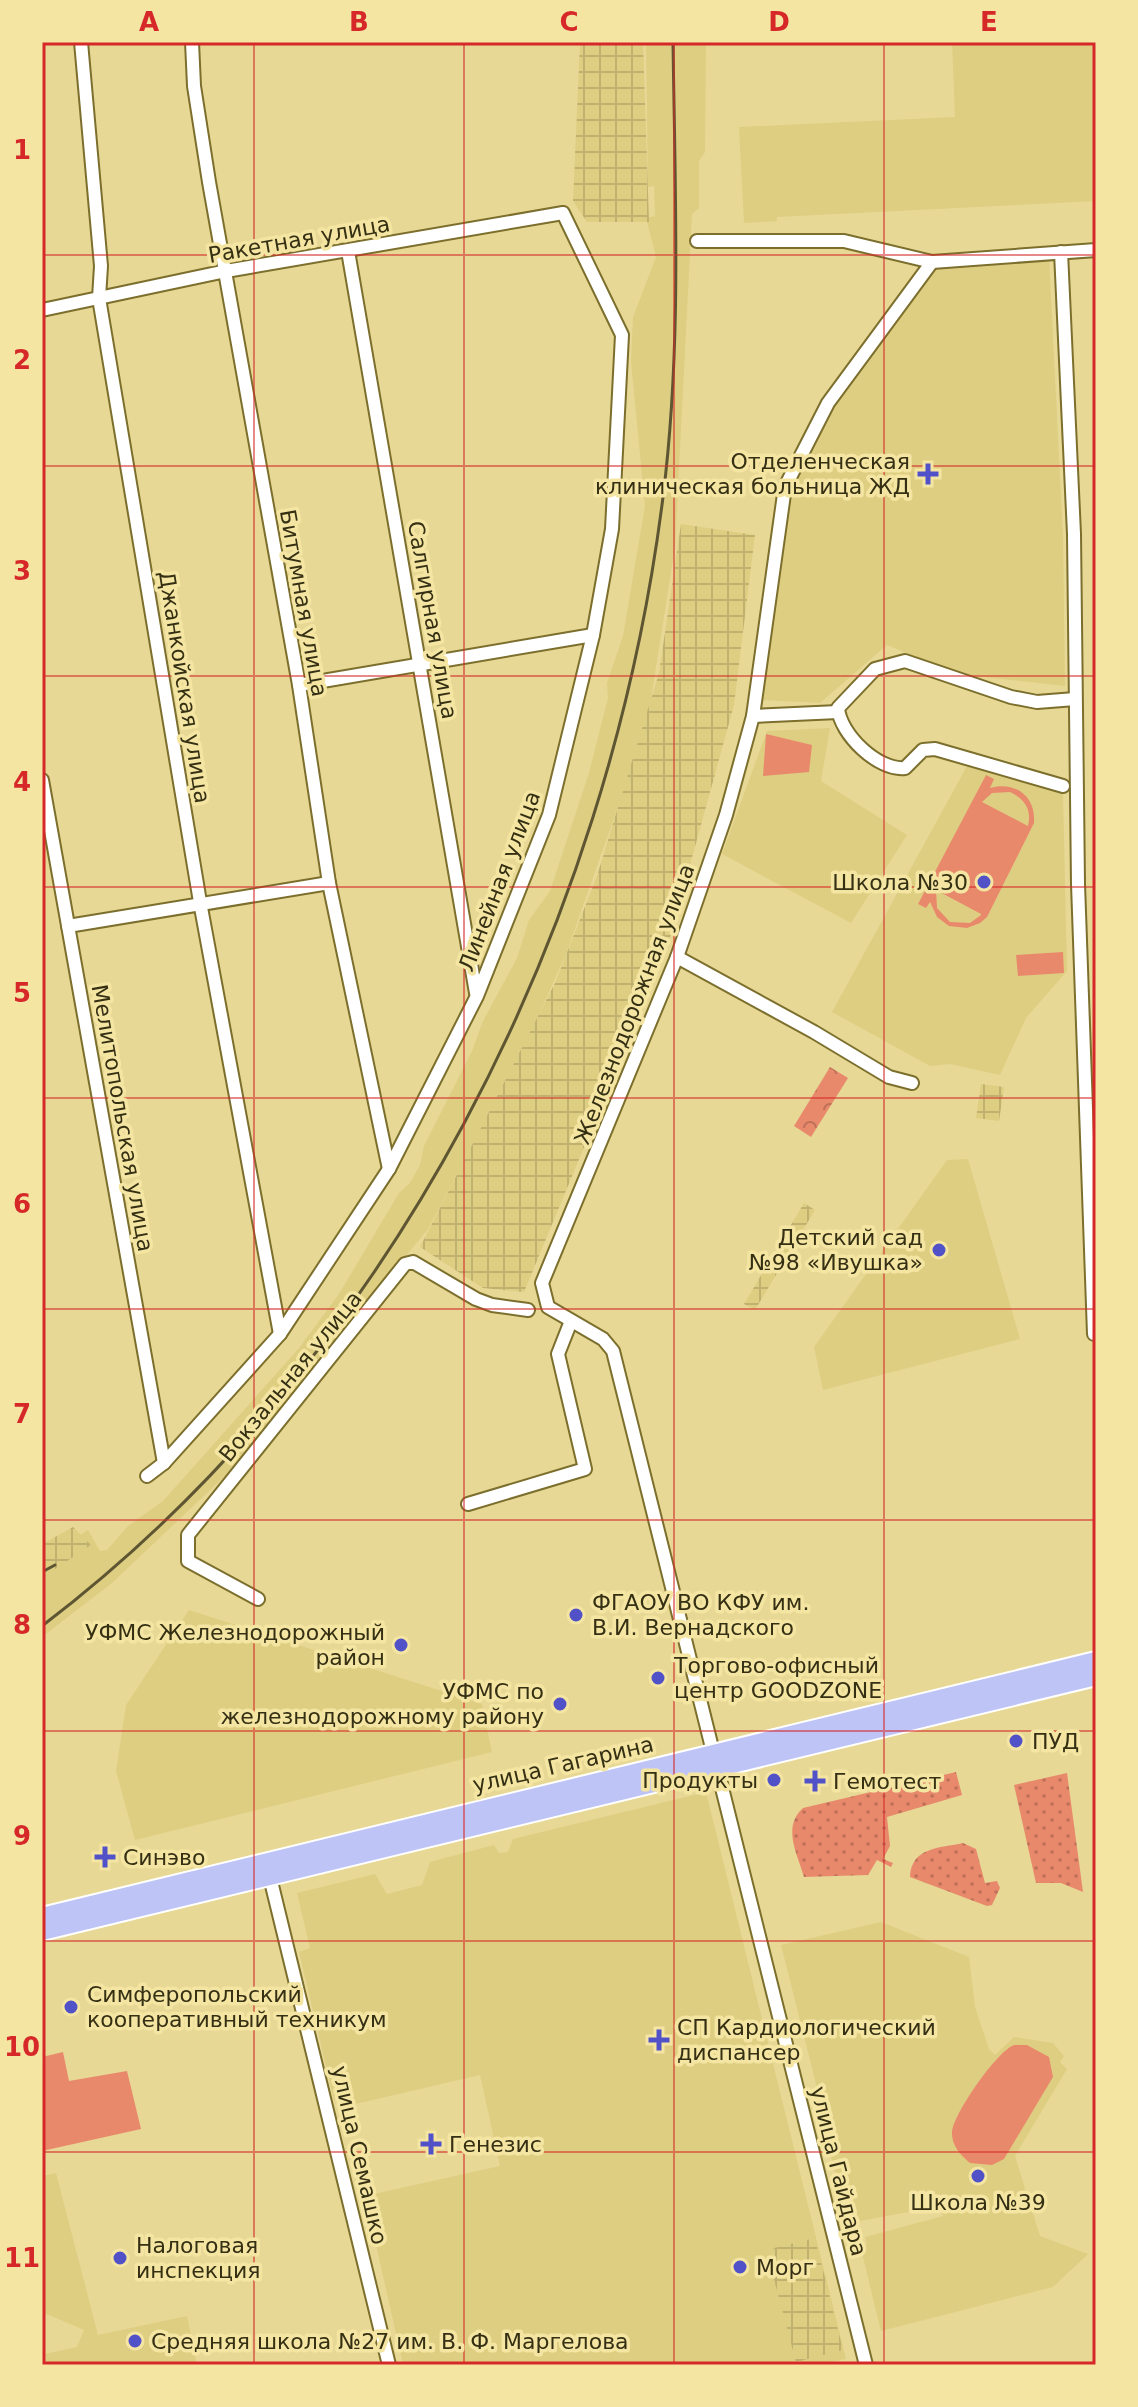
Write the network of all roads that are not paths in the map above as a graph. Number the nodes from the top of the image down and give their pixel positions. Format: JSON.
{"nodes":[{"id":1,"x":81,"y":42,"type":"edge"},
{"id":2,"x":192,"y":42,"type":"edge"},
{"id":3,"x":563,"y":213,"type":"joint"},
{"id":4,"x":697,"y":241,"type":"dead end"},
{"id":5,"x":1096,"y":250,"type":"edge"},
{"id":6,"x":348,"y":251,"type":"junction"},
{"id":7,"x":1061,"y":252,"type":"junction"},
{"id":8,"x":932,"y":262,"type":"junction"},
{"id":9,"x":226,"y":271,"type":"junction"},
{"id":10,"x":99,"y":298,"type":"junction"},
{"id":11,"x":42,"y":310,"type":"edge"},
{"id":12,"x":593,"y":635,"type":"junction"},
{"id":13,"x":421,"y":663,"type":"junction"},
{"id":14,"x":299,"y":685,"type":"junction"},
{"id":15,"x":1075,"y":699,"type":"junction"},
{"id":16,"x":838,"y":712,"type":"junction"},
{"id":17,"x":753,"y":716,"type":"junction"},
{"id":18,"x":42,"y":780,"type":"edge"},
{"id":19,"x":1063,"y":786,"type":"dead end"},
{"id":20,"x":329,"y":883,"type":"junction"},
{"id":21,"x":200,"y":902,"type":"junction"},
{"id":22,"x":68,"y":926,"type":"junction"},
{"id":23,"x":677,"y":957,"type":"junction"},
{"id":24,"x":477,"y":996,"type":"junction"},
{"id":25,"x":912,"y":1083,"type":"dead end"},
{"id":26,"x":389,"y":1169,"type":"junction"},
{"id":27,"x":528,"y":1310,"type":"dead end"},
{"id":28,"x":571,"y":1321,"type":"junction"},
{"id":29,"x":280,"y":1334,"type":"junction"},
{"id":30,"x":1094,"y":1334,"type":"edge"},
{"id":31,"x":164,"y":1463,"type":"junction"},
{"id":32,"x":147,"y":1476,"type":"dead end"},
{"id":33,"x":468,"y":1504,"type":"dead end"},
{"id":34,"x":258,"y":1599,"type":"dead end"},
{"id":35,"x":1096,"y":1661,"type":"edge"},
{"id":36,"x":1096,"y":1676,"type":"edge"},
{"id":37,"x":717,"y":1759,"type":"junction"},
{"id":38,"x":268,"y":1869,"type":"junction"},
{"id":39,"x":42,"y":1917,"type":"edge"},
{"id":40,"x":42,"y":1931,"type":"edge"},
{"id":41,"x":389,"y":2365,"type":"edge"},
{"id":42,"x":866,"y":2365,"type":"edge"}],
"edges":[{"from":1,"to":10,"type":"street","name":"Джанкойская улица"},
{"from":2,"to":9,"type":"street","name":"Битумная улица"},
{"from":3,"to":6,"type":"street","name":"Ракетная улица"},
{"from":3,"to":12,"type":"street","name":"Линейная улица"},
{"from":4,"to":8,"type":"street"},
{"from":5,"to":7,"type":"street"},
{"from":6,"to":9,"type":"street","name":"Ракетная улица"},
{"from":6,"to":13,"type":"street","name":"Салгирная улица"},
{"from":7,"to":8,"type":"street"},
{"from":7,"to":15,"type":"street"},
{"from":8,"to":17,"type":"street","name":"Железнодорожная улица"},
{"from":9,"to":10,"type":"street","name":"Ракетная улица"},
{"from":9,"to":14,"type":"street","name":"Битумная улица"},
{"from":10,"to":11,"type":"street","name":"Ракетная улица"},
{"from":10,"to":21,"type":"street","name":"Джанкойская улица"},
{"from":12,"to":13,"type":"street"},
{"from":12,"to":24,"type":"street","name":"Линейная улица"},
{"from":13,"to":14,"type":"street"},
{"from":13,"to":24,"type":"street","name":"Салгирная улица"},
{"from":14,"to":20,"type":"street","name":"Битумная улица"},
{"from":15,"to":16,"type":"street"},
{"from":15,"to":30,"type":"street"},
{"from":16,"to":17,"type":"street"},
{"from":16,"to":19,"type":"street"},
{"from":17,"to":23,"type":"street","name":"Железнодорожная улица"},
{"from":18,"to":22,"type":"street","name":"Мелитопольская улица"},
{"from":20,"to":21,"type":"street"},
{"from":20,"to":26,"type":"street","name":"Битумная улица"},
{"from":21,"to":22,"type":"street"},
{"from":21,"to":29,"type":"street","name":"Джанкойская улица"},
{"from":22,"to":31,"type":"street","name":"Мелитопольская улица"},
{"from":23,"to":25,"type":"street"},
{"from":23,"to":28,"type":"street","name":"Железнодорожная улица"},
{"from":24,"to":26,"type":"street","name":"Линейная улица"},
{"from":26,"to":29,"type":"street","name":"Линейная улица"},
{"from":27,"to":34,"type":"street","name":"Вокзальная улица"},
{"from":28,"to":33,"type":"street"},
{"from":28,"to":37,"type":"street","name":"Железнодорожная улица"},
{"from":29,"to":31,"type":"street","name":"Линейная улица"},
{"from":31,"to":32,"type":"street","name":"Линейная улица"},
{"from":35,"to":37,"type":"main road","name":"улица Гагарина"},
{"from":36,"to":37,"type":"main road","name":"улица Гагарина"},
{"from":37,"to":38,"type":"main road","name":"улица Гагарина"},
{"from":37,"to":42,"type":"street","name":"улица Гайдара"},
{"from":38,"to":39,"type":"main road","name":"улица Гагарина"},
{"from":38,"to":40,"type":"main road","name":"улица Гагарина"},
{"from":38,"to":41,"type":"street","name":"улица Семашко"}]}
